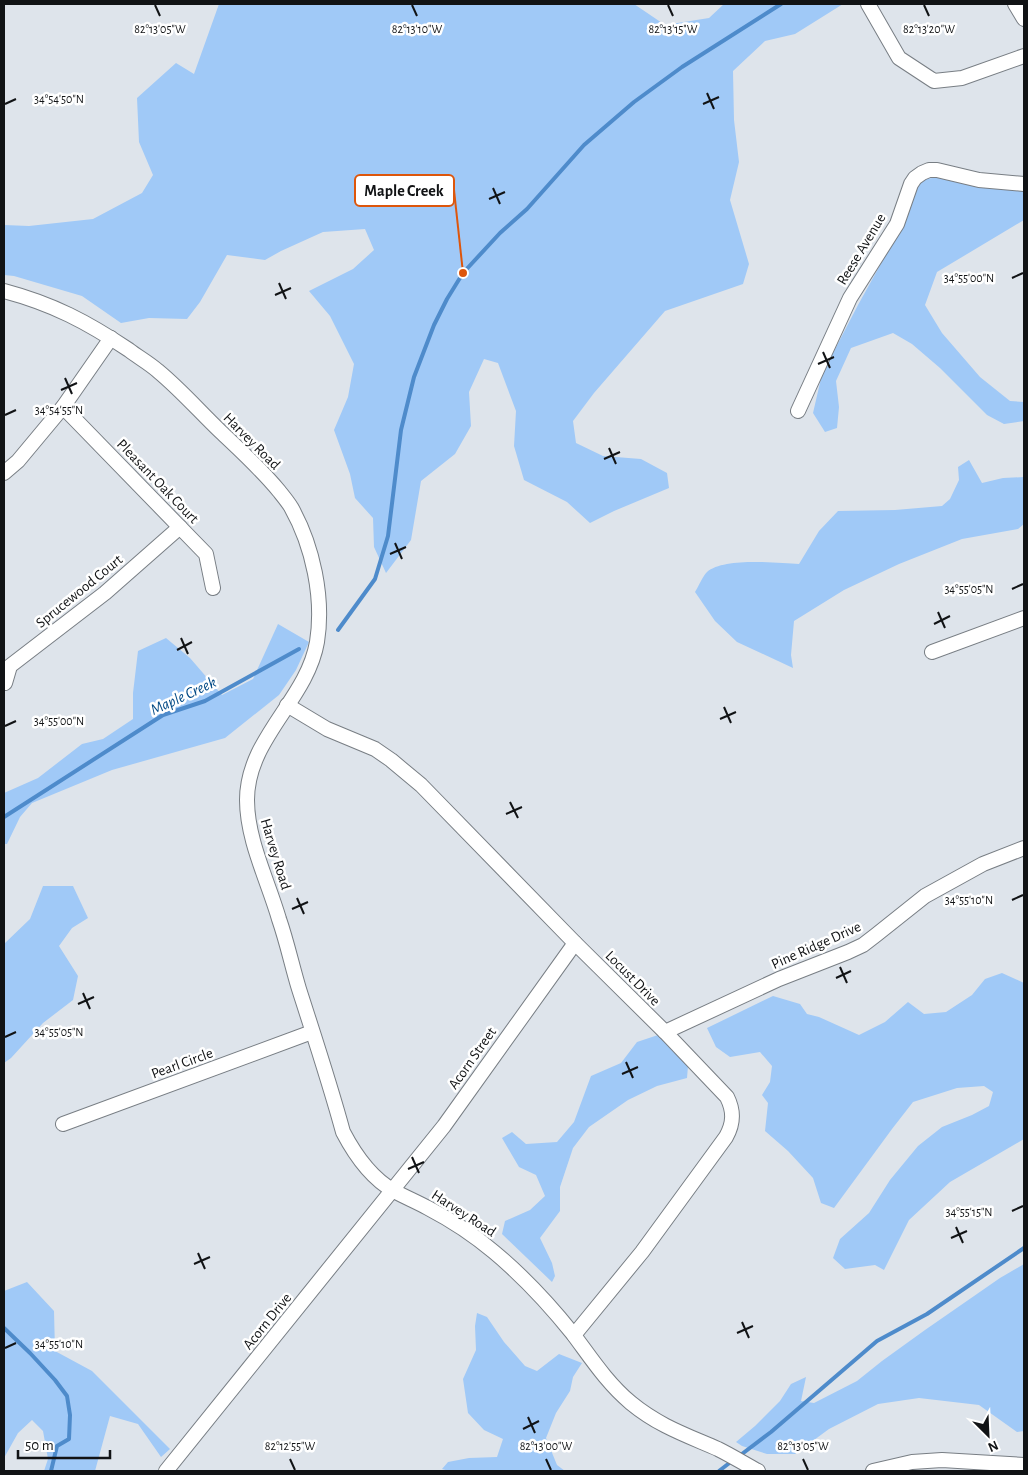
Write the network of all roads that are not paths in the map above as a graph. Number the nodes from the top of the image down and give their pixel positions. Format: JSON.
{"nodes":[{"id":1,"x":868,"y":4,"type":"edge"},
{"id":2,"x":1015,"y":4,"type":"edge"},
{"id":3,"x":1024,"y":19,"type":"edge"},
{"id":4,"x":1024,"y":56,"type":"edge"},
{"id":5,"x":1024,"y":184,"type":"edge"},
{"id":6,"x":4,"y":291,"type":"edge"},
{"id":7,"x":111,"y":338,"type":"junction"},
{"id":8,"x":63,"y":407,"type":"junction"},
{"id":9,"x":798,"y":411,"type":"dead end"},
{"id":10,"x":4,"y":473,"type":"edge"},
{"id":11,"x":180,"y":527,"type":"junction"},
{"id":12,"x":213,"y":588,"type":"dead end"},
{"id":13,"x":1024,"y":618,"type":"edge"},
{"id":14,"x":932,"y":652,"type":"dead end"},
{"id":15,"x":5,"y":683,"type":"dead end"},
{"id":16,"x":287,"y":705,"type":"junction"},
{"id":17,"x":1024,"y":848,"type":"edge"},
{"id":18,"x":575,"y":943,"type":"junction"},
{"id":19,"x":312,"y":1032,"type":"junction"},
{"id":20,"x":666,"y":1032,"type":"junction"},
{"id":21,"x":63,"y":1124,"type":"dead end"},
{"id":22,"x":393,"y":1190,"type":"junction"},
{"id":23,"x":574,"y":1336,"type":"junction"},
{"id":24,"x":1024,"y":1465,"type":"edge"},
{"id":25,"x":965,"y":1466,"type":"edge"},
{"id":26,"x":755,"y":1470,"type":"edge"},
{"id":27,"x":166,"y":1471,"type":"edge"},
{"id":28,"x":873,"y":1471,"type":"edge"}],
"edges":[{"from":1,"to":4,"type":"street"},
{"from":2,"to":3,"type":"street"},
{"from":5,"to":9,"type":"street","name":"Reese Avenue"},
{"from":6,"to":7,"type":"street","name":"Harvey Road"},
{"from":7,"to":8,"type":"street"},
{"from":7,"to":16,"type":"street","name":"Harvey Road"},
{"from":8,"to":10,"type":"street"},
{"from":8,"to":11,"type":"street","name":"Pleasant Oak Court"},
{"from":11,"to":12,"type":"street","name":"Pleasant Oak Court"},
{"from":11,"to":15,"type":"street","name":"Sprucewood Court"},
{"from":13,"to":14,"type":"street"},
{"from":16,"to":18,"type":"street","name":"Locust Drive"},
{"from":16,"to":19,"type":"street","name":"Harvey Road"},
{"from":17,"to":20,"type":"street","name":"Pine Ridge Drive"},
{"from":18,"to":20,"type":"street","name":"Locust Drive"},
{"from":18,"to":22,"type":"street","name":"Acorn Street"},
{"from":19,"to":21,"type":"street","name":"Pearl Circle"},
{"from":19,"to":22,"type":"street","name":"Harvey Road"},
{"from":20,"to":23,"type":"street","name":"Locust Drive"},
{"from":22,"to":23,"type":"street","name":"Harvey Road"},
{"from":22,"to":27,"type":"street","name":"Acorn Drive"},
{"from":23,"to":26,"type":"street","name":"Harvey Road"},
{"from":24,"to":25,"type":"street"},
{"from":25,"to":28,"type":"street"}]}
